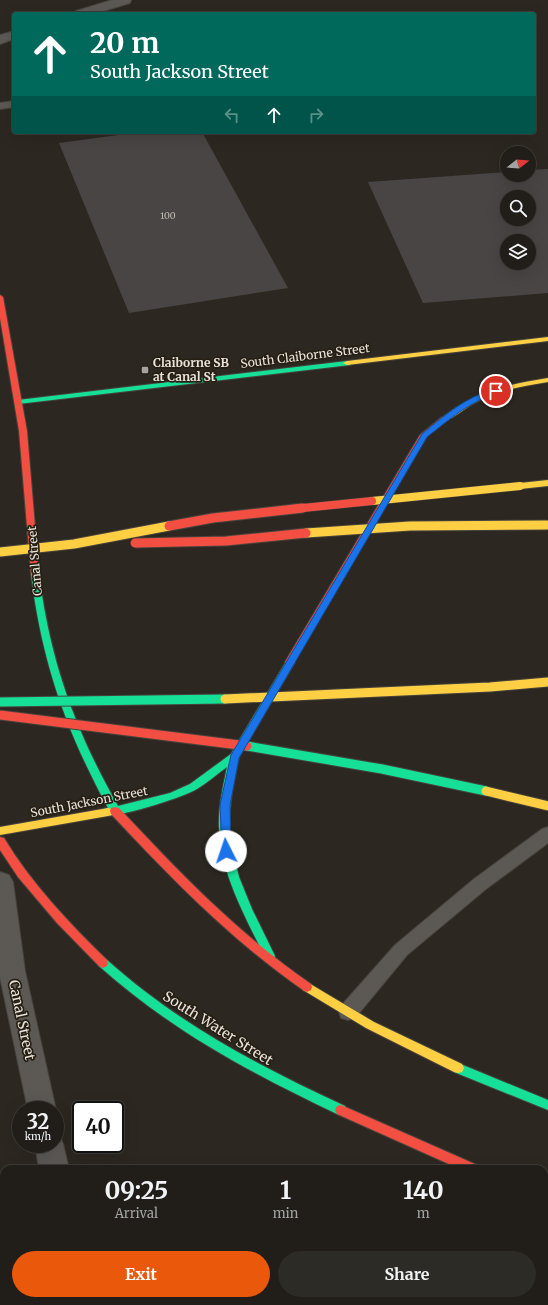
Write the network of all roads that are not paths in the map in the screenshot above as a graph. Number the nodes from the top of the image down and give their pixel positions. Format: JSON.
{"nodes":[{"id":1,"x":125,"y":0,"type":"edge"},
{"id":2,"x":87,"y":12,"type":"edge"},
{"id":3,"x":12,"y":36,"type":"edge"},
{"id":4,"x":0,"y":40,"type":"edge"},
{"id":5,"x":12,"y":104,"type":"edge"},
{"id":6,"x":0,"y":106,"type":"edge"},
{"id":7,"x":0,"y":297,"type":"edge"},
{"id":8,"x":548,"y":339,"type":"edge"},
{"id":9,"x":548,"y":380,"type":"edge"},
{"id":10,"x":18,"y":402,"type":"junction"},
{"id":11,"x":6,"y":403,"type":"dead end"},
{"id":12,"x":548,"y":483,"type":"edge"},
{"id":13,"x":547,"y":525,"type":"edge"},
{"id":14,"x":74,"y":544,"type":"junction"},
{"id":15,"x":0,"y":552,"type":"edge"},
{"id":16,"x":548,"y":682,"type":"edge"},
{"id":17,"x":0,"y":702,"type":"edge"},
{"id":18,"x":0,"y":715,"type":"edge"},
{"id":19,"x":234,"y":758,"type":"junction"},
{"id":20,"x":548,"y":806,"type":"edge"},
{"id":21,"x":115,"y":811,"type":"junction"},
{"id":22,"x":0,"y":831,"type":"edge"},
{"id":23,"x":548,"y":834,"type":"edge"},
{"id":24,"x":0,"y":841,"type":"edge"},
{"id":25,"x":0,"y":882,"type":"edge"},
{"id":26,"x":273,"y":963,"type":"junction"},
{"id":27,"x":348,"y":1012,"type":"junction"},
{"id":28,"x":40,"y":1101,"type":"edge"},
{"id":29,"x":548,"y":1105,"type":"edge"},
{"id":30,"x":51,"y":1153,"type":"edge"},
{"id":31,"x":53,"y":1165,"type":"edge"},
{"id":32,"x":464,"y":1165,"type":"edge"}],
"edges":[{"from":1,"to":2,"type":"street"},
{"from":3,"to":4,"type":"street"},
{"from":5,"to":6,"type":"lane"},
{"from":7,"to":10,"type":"main road","name":"Canal Street"},
{"from":8,"to":10,"type":"main road","name":"South Claiborne Street"},
{"from":9,"to":19,"type":"main road","name":"South Jackson Street"},
{"from":10,"to":11,"type":"main road","name":"South Claiborne Street"},
{"from":10,"to":21,"type":"main road","name":"Canal Street"},
{"from":12,"to":14,"type":"main road","bridge":true},
{"from":13,"to":14,"type":"main road","bridge":true},
{"from":14,"to":15,"type":"main road","bridge":true},
{"from":16,"to":17,"type":"main road","bridge":true},
{"from":18,"to":20,"type":"main road","bridge":true},
{"from":19,"to":21,"type":"main road","name":"South Jackson Street"},
{"from":19,"to":26,"type":"main road"},
{"from":21,"to":22,"type":"main road","name":"South Jackson Street"},
{"from":21,"to":26,"type":"main road"},
{"from":23,"to":27,"type":"lane"},
{"from":24,"to":32,"type":"main road","name":"South Water Street"},
{"from":25,"to":28,"type":"street","name":"Canal Street"},
{"from":26,"to":27,"type":"main road"},
{"from":27,"to":29,"type":"main road"},
{"from":30,"to":31,"type":"street"}]}
